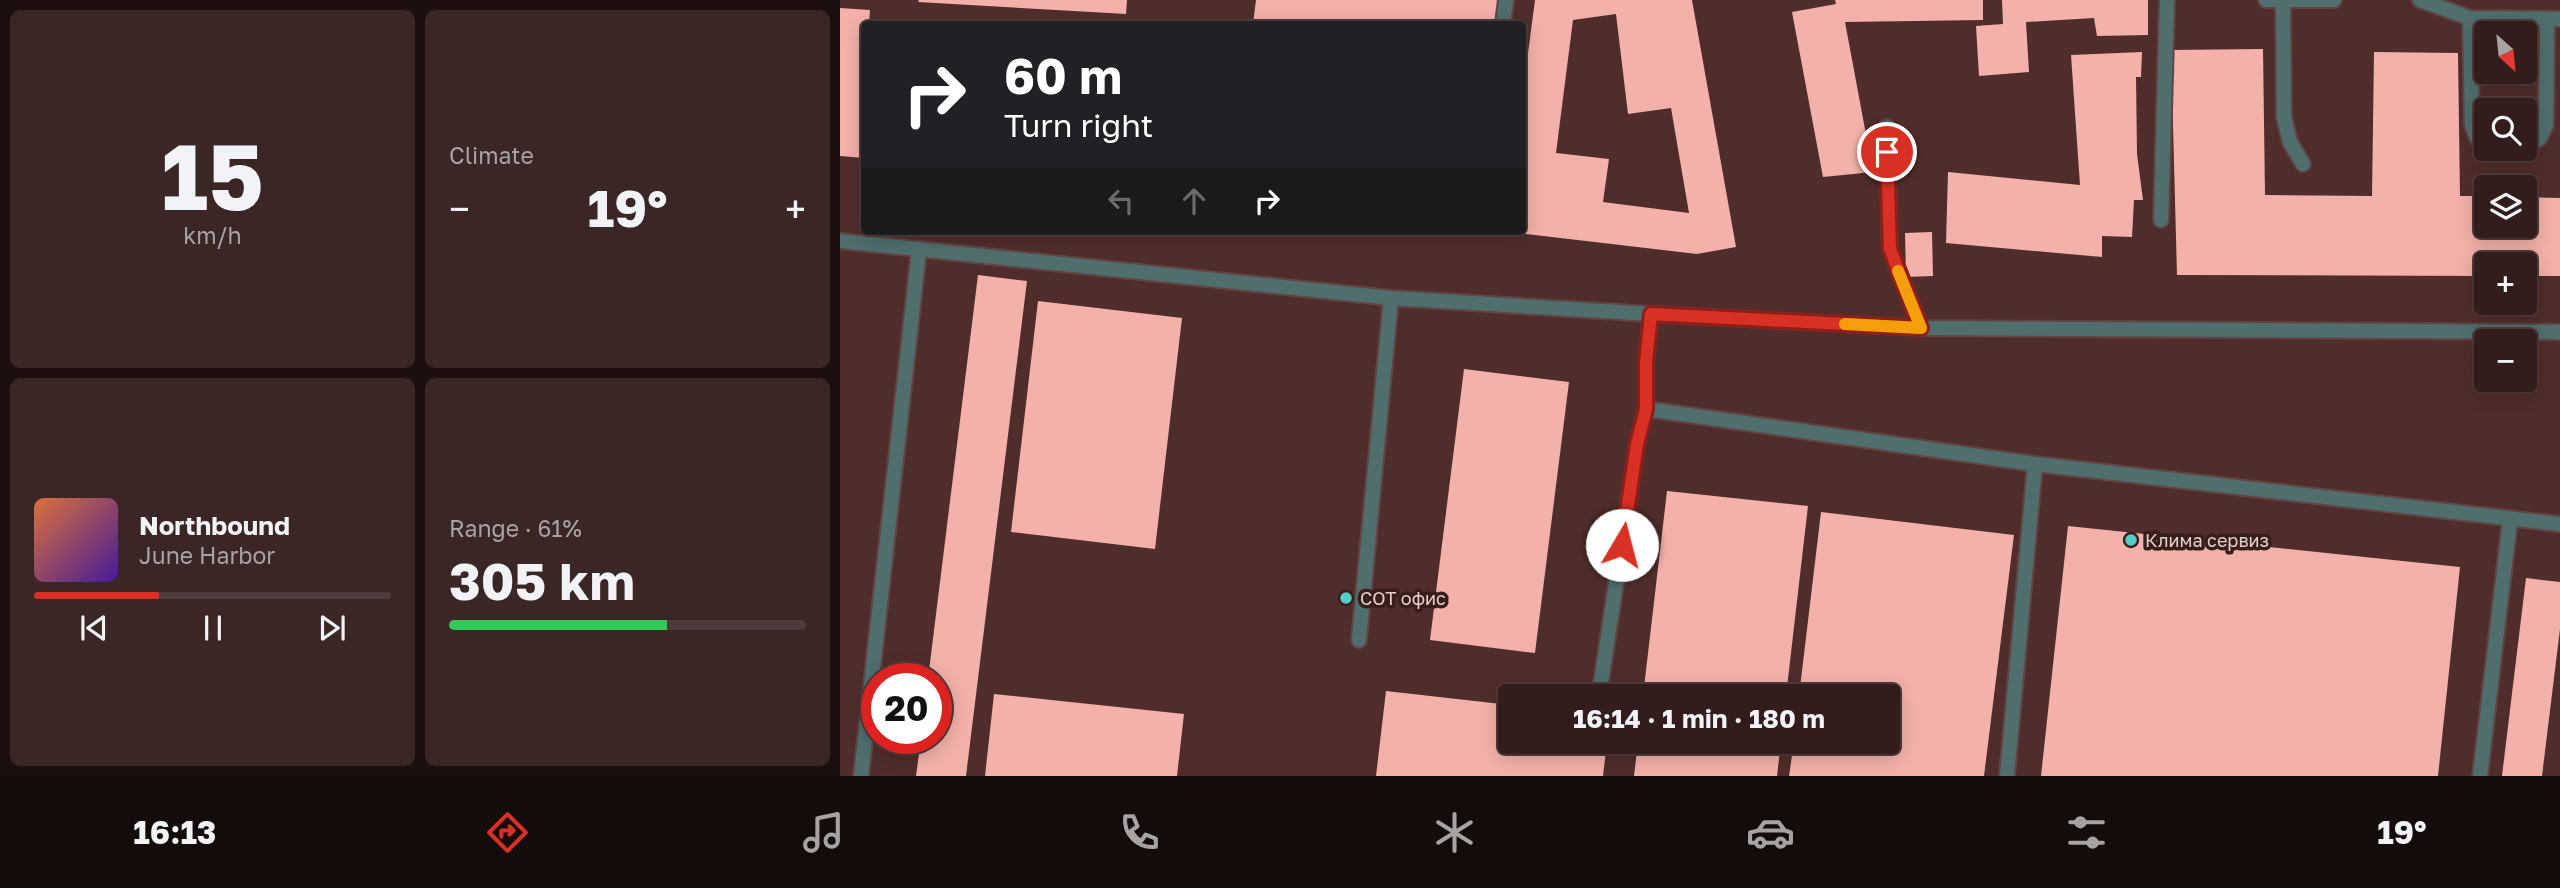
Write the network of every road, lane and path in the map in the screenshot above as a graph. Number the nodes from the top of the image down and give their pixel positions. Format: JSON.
{"nodes":[{"id":1,"x":1506,"y":0,"type":"edge"},
{"id":2,"x":2167,"y":0,"type":"edge"},
{"id":3,"x":2266,"y":0,"type":"edge"},
{"id":4,"x":2334,"y":0,"type":"edge"},
{"id":5,"x":2420,"y":0,"type":"edge"},
{"id":6,"x":2283,"y":1,"type":"edge"},
{"id":7,"x":2470,"y":18,"type":"junction"},
{"id":8,"x":2554,"y":19,"type":"edge"},
{"id":9,"x":1503,"y":21,"type":"edge"},
{"id":10,"x":1887,"y":127,"type":"dead end"},
{"id":11,"x":2474,"y":130,"type":"edge"},
{"id":12,"x":2537,"y":140,"type":"edge"},
{"id":13,"x":2303,"y":164,"type":"dead end"},
{"id":14,"x":2161,"y":220,"type":"dead end"},
{"id":15,"x":840,"y":241,"type":"edge"},
{"id":16,"x":919,"y":250,"type":"junction"},
{"id":17,"x":1391,"y":298,"type":"junction"},
{"id":18,"x":1651,"y":314,"type":"junction"},
{"id":19,"x":1921,"y":328,"type":"junction"},
{"id":20,"x":2560,"y":332,"type":"edge"},
{"id":21,"x":1646,"y":409,"type":"junction"},
{"id":22,"x":2035,"y":464,"type":"junction"},
{"id":23,"x":2510,"y":520,"type":"junction"},
{"id":24,"x":2560,"y":524,"type":"edge"},
{"id":25,"x":1359,"y":640,"type":"dead end"},
{"id":26,"x":1601,"y":684,"type":"edge"},
{"id":27,"x":861,"y":776,"type":"edge"},
{"id":28,"x":2007,"y":776,"type":"edge"},
{"id":29,"x":2480,"y":776,"type":"edge"}],
"edges":[{"from":1,"to":9,"type":"lane"},
{"from":2,"to":14,"type":"lane"},
{"from":3,"to":6,"type":"lane"},
{"from":4,"to":6,"type":"lane"},
{"from":5,"to":7,"type":"lane"},
{"from":6,"to":13,"type":"lane"},
{"from":7,"to":8,"type":"lane"},
{"from":7,"to":11,"type":"lane"},
{"from":8,"to":12,"type":"lane"},
{"from":10,"to":19,"type":"lane"},
{"from":15,"to":16,"type":"lane"},
{"from":16,"to":17,"type":"lane"},
{"from":16,"to":27,"type":"lane"},
{"from":17,"to":18,"type":"lane"},
{"from":17,"to":25,"type":"lane"},
{"from":18,"to":19,"type":"lane"},
{"from":18,"to":21,"type":"lane"},
{"from":19,"to":20,"type":"lane"},
{"from":21,"to":22,"type":"lane"},
{"from":21,"to":26,"type":"lane"},
{"from":22,"to":23,"type":"lane"},
{"from":22,"to":28,"type":"lane"},
{"from":23,"to":24,"type":"lane"},
{"from":23,"to":29,"type":"lane"}]}
